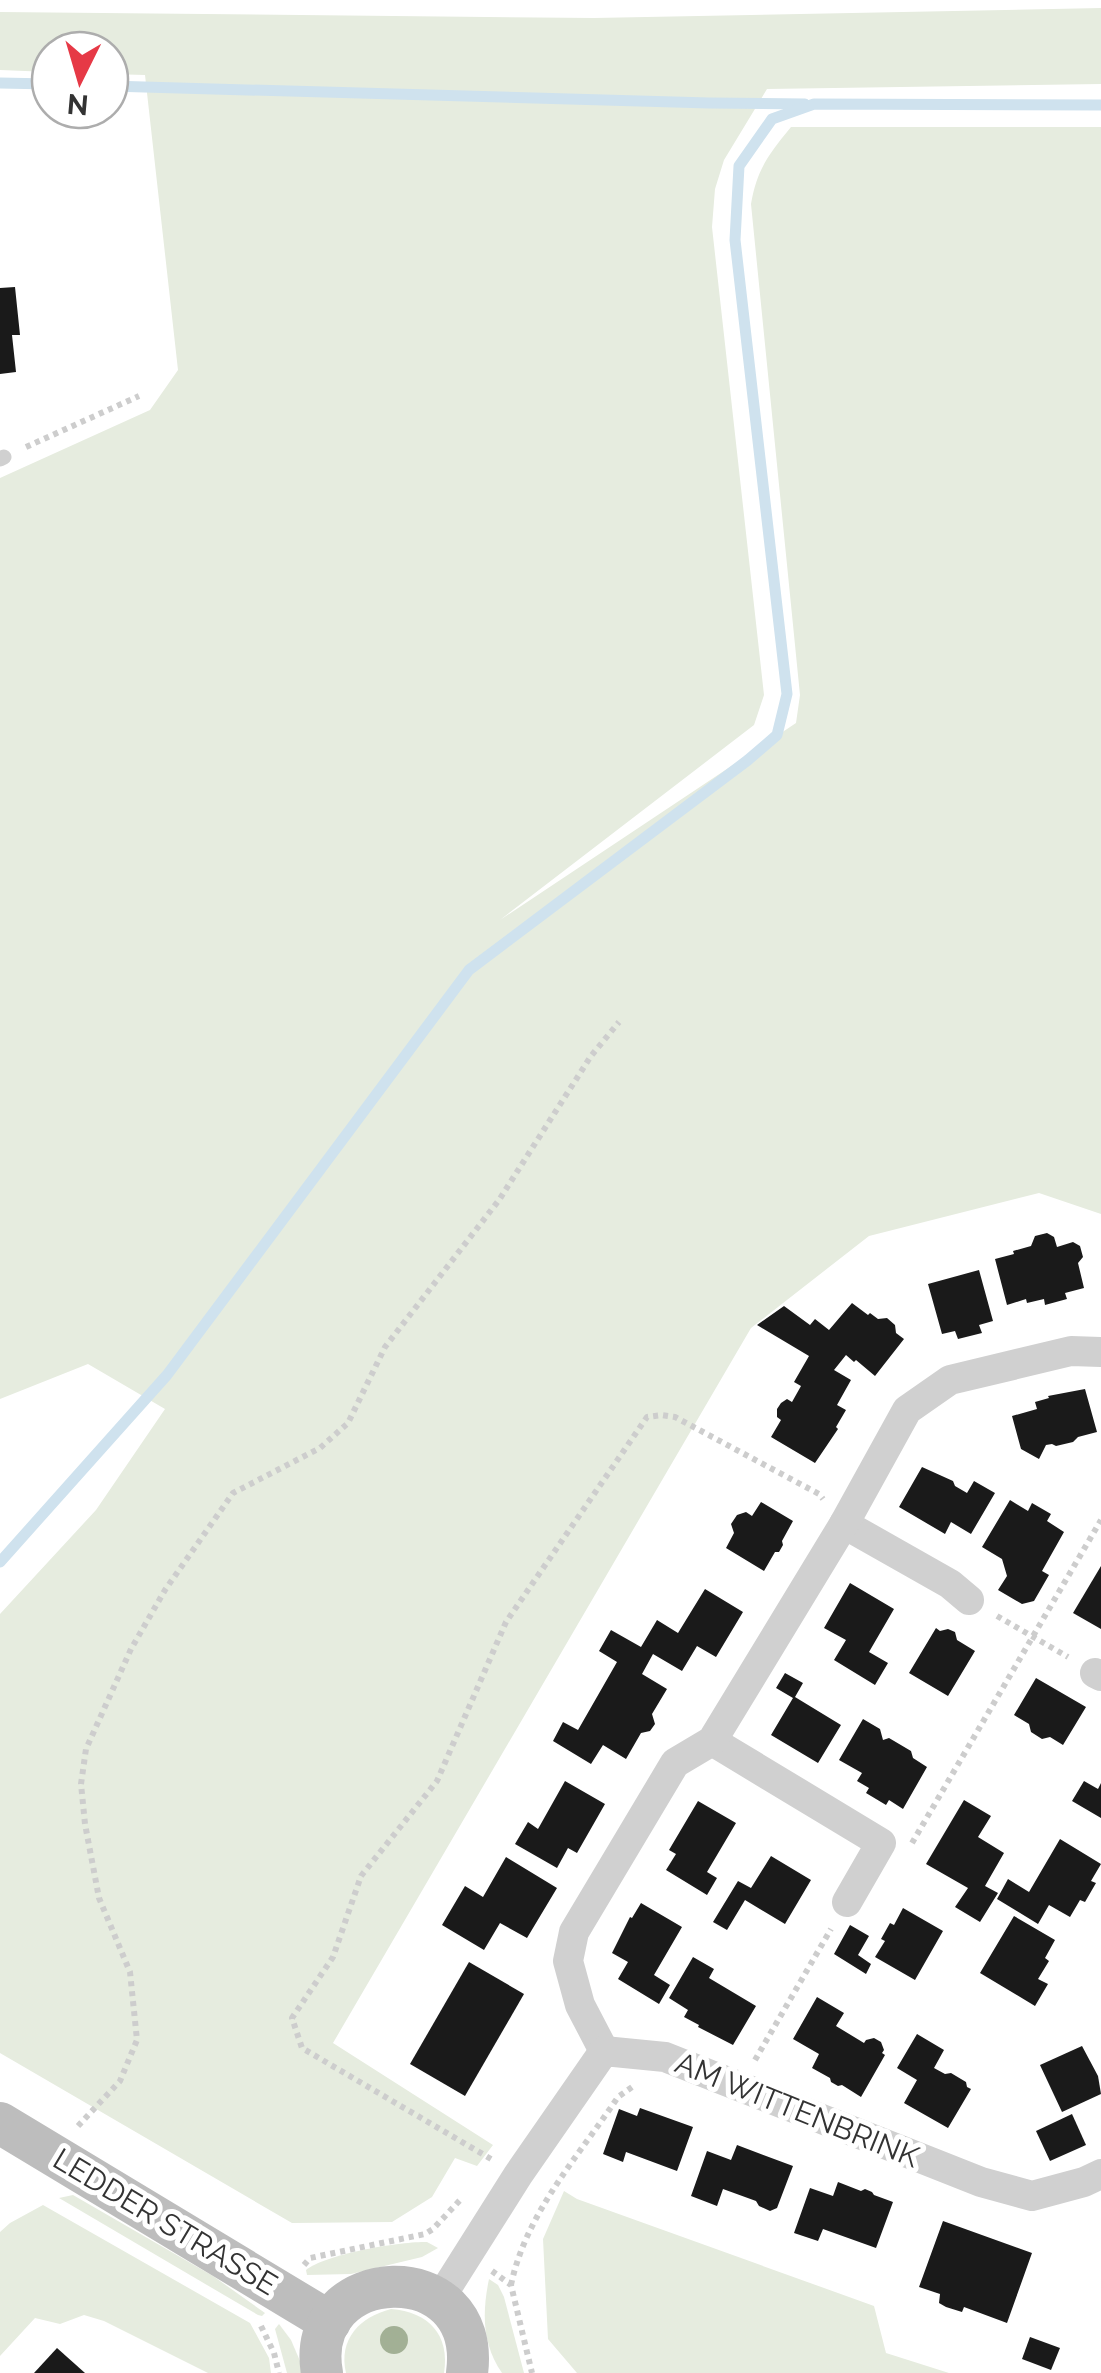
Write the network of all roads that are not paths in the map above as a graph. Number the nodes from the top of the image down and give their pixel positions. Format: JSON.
{"nodes":[{"id":1,"x":1101,"y":1352,"type":"edge"},
{"id":2,"x":844,"y":1524,"type":"junction"},
{"id":3,"x":969,"y":1600,"type":"road end"},
{"id":4,"x":712,"y":1741,"type":"junction"},
{"id":5,"x":847,"y":1902,"type":"road end"},
{"id":6,"x":604,"y":2051,"type":"junction"},
{"id":7,"x":0,"y":2123,"type":"edge"},
{"id":8,"x":1101,"y":2174,"type":"edge"},
{"id":9,"x":439,"y":2300,"type":"junction"},
{"id":10,"x":330,"y":2322,"type":"junction"},
{"id":11,"x":322,"y":2373,"type":"edge"},
{"id":12,"x":467,"y":2373,"type":"edge"}],
"edges":[{"from":1,"to":2,"type":"street"},
{"from":2,"to":3,"type":"street"},
{"from":2,"to":4,"type":"street"},
{"from":4,"to":5,"type":"street"},
{"from":4,"to":6,"type":"street"},
{"from":6,"to":8,"type":"street","name":"AM WITTENBRINK"},
{"from":6,"to":9,"type":"street"},
{"from":7,"to":10,"type":"main road","name":"LEDDER STRASSE"},
{"from":9,"to":10,"type":"main road"},
{"from":9,"to":12,"type":"main road"},
{"from":10,"to":11,"type":"main road"}]}
